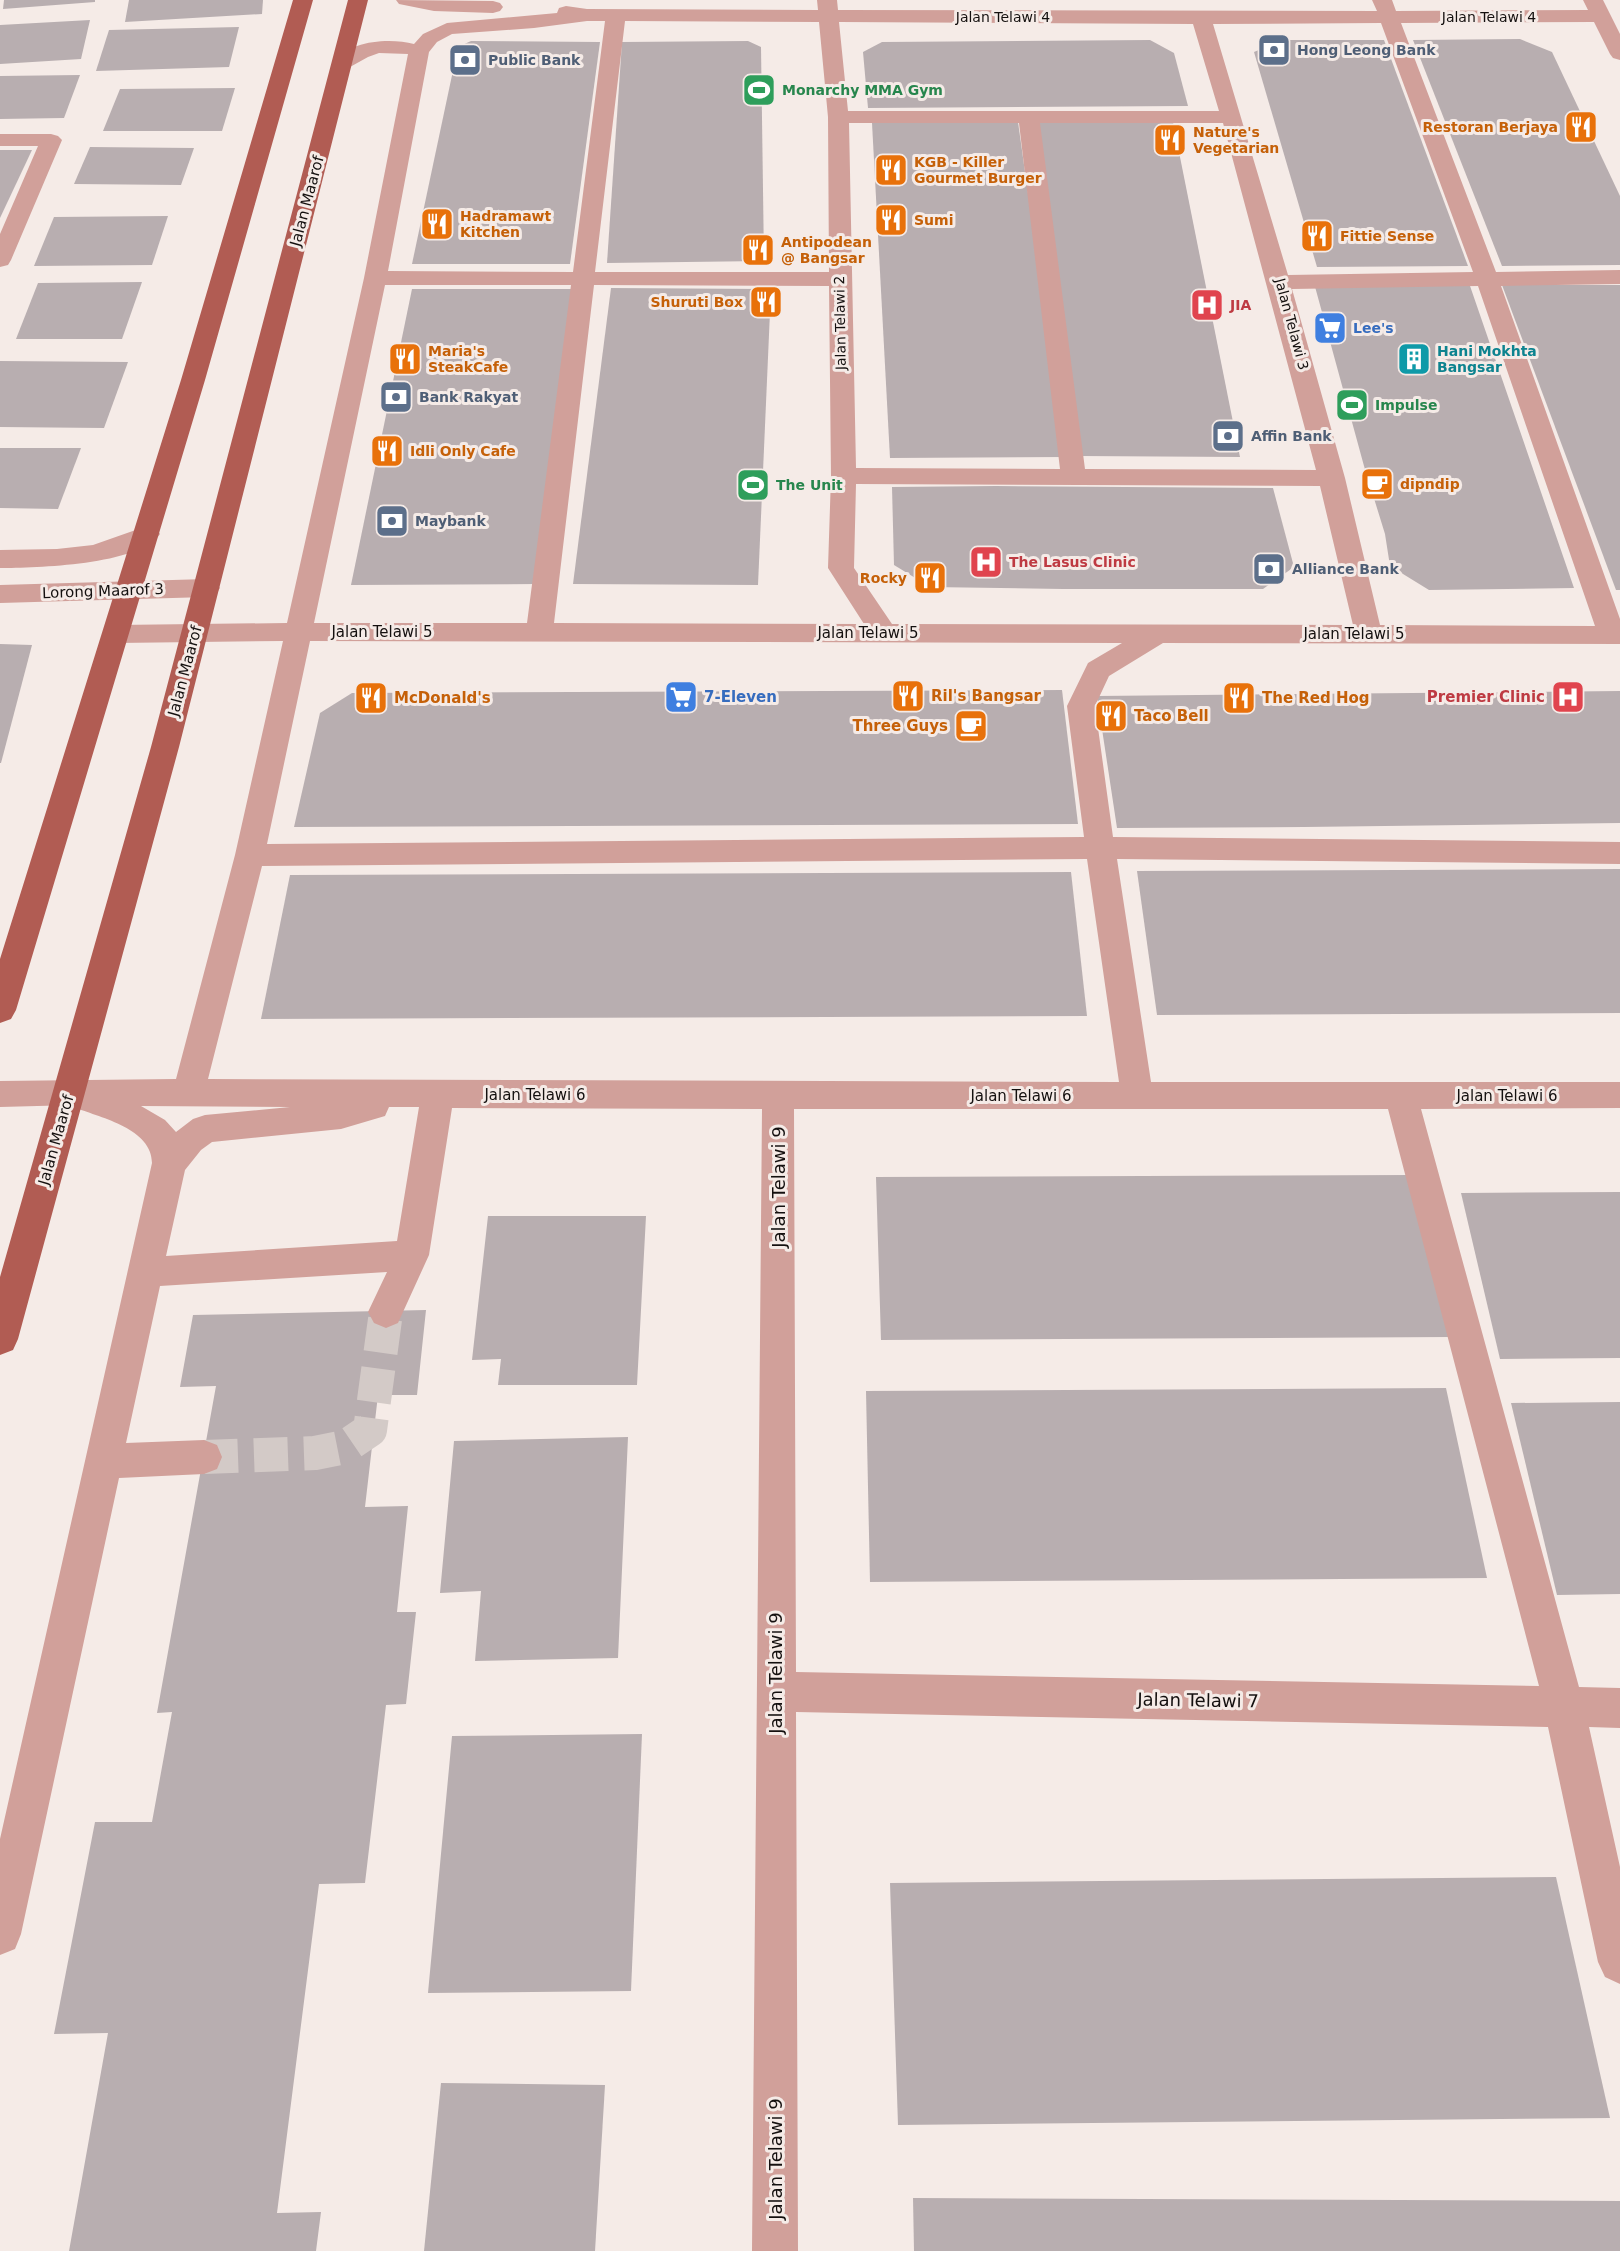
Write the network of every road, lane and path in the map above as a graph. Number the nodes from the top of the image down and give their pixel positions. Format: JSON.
{"nodes":[{"id":1,"x":303,"y":0,"type":"edge"},
{"id":2,"x":358,"y":0,"type":"edge"},
{"id":3,"x":406,"y":0,"type":"edge"},
{"id":4,"x":465,"y":3,"type":"edge"},
{"id":5,"x":827,"y":8,"type":"edge"},
{"id":6,"x":1386,"y":8,"type":"edge"},
{"id":7,"x":1597,"y":8,"type":"edge"},
{"id":8,"x":1155,"y":9,"type":"edge"},
{"id":9,"x":1205,"y":9,"type":"edge"},
{"id":10,"x":587,"y":15,"type":"junction"},
{"id":11,"x":616,"y":15,"type":"junction"},
{"id":12,"x":419,"y":51,"type":"junction"},
{"id":13,"x":1620,"y":54,"type":"edge"},
{"id":14,"x":343,"y":63,"type":"junction"},
{"id":15,"x":1029,"y":116,"type":"junction"},
{"id":16,"x":838,"y":117,"type":"junction"},
{"id":17,"x":1232,"y":117,"type":"junction"},
{"id":18,"x":0,"y":140,"type":"edge"},
{"id":19,"x":0,"y":260,"type":"edge"},
{"id":20,"x":1620,"y":277,"type":"edge"},
{"id":21,"x":375,"y":278,"type":"junction"},
{"id":22,"x":584,"y":278,"type":"junction"},
{"id":23,"x":1487,"y":278,"type":"junction"},
{"id":24,"x":839,"y":279,"type":"junction"},
{"id":25,"x":1281,"y":282,"type":"junction"},
{"id":26,"x":844,"y":476,"type":"junction"},
{"id":27,"x":1074,"y":478,"type":"junction"},
{"id":28,"x":1332,"y":478,"type":"junction"},
{"id":29,"x":147,"y":534,"type":"junction"},
{"id":30,"x":0,"y":559,"type":"edge"},
{"id":31,"x":207,"y":588,"type":"junction"},
{"id":32,"x":131,"y":590,"type":"junction"},
{"id":33,"x":0,"y":594,"type":"edge"},
{"id":34,"x":195,"y":632,"type":"junction"},
{"id":35,"x":297,"y":632,"type":"junction"},
{"id":36,"x":539,"y":632,"type":"junction"},
{"id":37,"x":117,"y":633,"type":"junction"},
{"id":38,"x":884,"y":633,"type":"junction"},
{"id":39,"x":1158,"y":634,"type":"junction"},
{"id":40,"x":1369,"y":634,"type":"junction"},
{"id":41,"x":1616,"y":635,"type":"edge"},
{"id":42,"x":1100,"y":848,"type":"junction"},
{"id":43,"x":1620,"y":853,"type":"edge"},
{"id":44,"x":250,"y":855,"type":"junction"},
{"id":45,"x":0,"y":1010,"type":"edge"},
{"id":46,"x":70,"y":1092,"type":"junction"},
{"id":47,"x":0,"y":1094,"type":"edge"},
{"id":48,"x":188,"y":1094,"type":"junction"},
{"id":49,"x":430,"y":1094,"type":"junction"},
{"id":50,"x":1620,"y":1095,"type":"edge"},
{"id":51,"x":778,"y":1096,"type":"junction"},
{"id":52,"x":1137,"y":1096,"type":"junction"},
{"id":53,"x":1401,"y":1096,"type":"junction"},
{"id":54,"x":170,"y":1166,"type":"junction"},
{"id":55,"x":412,"y":1255,"type":"junction"},
{"id":56,"x":146,"y":1272,"type":"junction"},
{"id":57,"x":386,"y":1312,"type":"tunnel mouth"},
{"id":58,"x":0,"y":1340,"type":"edge"},
{"id":59,"x":204,"y":1458,"type":"tunnel mouth"},
{"id":60,"x":104,"y":1461,"type":"junction"},
{"id":61,"x":775,"y":1692,"type":"junction"},
{"id":62,"x":1564,"y":1707,"type":"junction"},
{"id":63,"x":1620,"y":1708,"type":"edge"},
{"id":64,"x":0,"y":1934,"type":"edge"},
{"id":65,"x":1620,"y":1962,"type":"edge"},
{"id":66,"x":775,"y":2251,"type":"edge"}],
"edges":[{"from":1,"to":29,"type":"main road"},
{"from":2,"to":14,"type":"main road","name":"Jalan Maarof"},
{"from":3,"to":4,"type":"street","name":"Jalan Telawi 4"},
{"from":4,"to":10,"type":"street","name":"Jalan Telawi 4"},
{"from":5,"to":8,"type":"street","name":"Jalan Telawi 4"},
{"from":5,"to":11,"type":"street","name":"Jalan Telawi 4"},
{"from":5,"to":16,"type":"street","name":"Jalan Telawi 2"},
{"from":6,"to":7,"type":"street","name":"Jalan Telawi 4"},
{"from":6,"to":9,"type":"street","name":"Jalan Telawi 4"},
{"from":6,"to":23,"type":"street"},
{"from":7,"to":13,"type":"street"},
{"from":8,"to":9,"type":"street","name":"Jalan Telawi 4"},
{"from":9,"to":17,"type":"street","name":"Jalan Telawi 3"},
{"from":10,"to":11,"type":"street","name":"Jalan Telawi 4"},
{"from":10,"to":12,"type":"street"},
{"from":11,"to":22,"type":"street"},
{"from":12,"to":14,"type":"street"},
{"from":12,"to":21,"type":"street"},
{"from":14,"to":31,"type":"main road","name":"Jalan Maarof"},
{"from":15,"to":16,"type":"street"},
{"from":15,"to":17,"type":"street"},
{"from":15,"to":27,"type":"street"},
{"from":16,"to":24,"type":"street","name":"Jalan Telawi 2"},
{"from":17,"to":25,"type":"street","name":"Jalan Telawi 3"},
{"from":18,"to":19,"type":"street"},
{"from":20,"to":23,"type":"street"},
{"from":21,"to":22,"type":"street"},
{"from":21,"to":35,"type":"street"},
{"from":22,"to":24,"type":"street"},
{"from":22,"to":36,"type":"street"},
{"from":23,"to":25,"type":"street"},
{"from":23,"to":41,"type":"street"},
{"from":24,"to":26,"type":"street","name":"Jalan Telawi 2"},
{"from":25,"to":28,"type":"street","name":"Jalan Telawi 3"},
{"from":26,"to":27,"type":"street"},
{"from":26,"to":38,"type":"street","name":"Jalan Telawi 2"},
{"from":27,"to":28,"type":"street"},
{"from":28,"to":40,"type":"street","name":"Jalan Telawi 3"},
{"from":29,"to":30,"type":"street"},
{"from":29,"to":32,"type":"main road"},
{"from":31,"to":32,"type":"street","name":"Lorong Maarof 3"},
{"from":31,"to":34,"type":"main road","name":"Jalan Maarof"},
{"from":32,"to":33,"type":"street","name":"Lorong Maarof 3"},
{"from":32,"to":37,"type":"main road"},
{"from":34,"to":35,"type":"street","name":"Jalan Telawi 5"},
{"from":34,"to":37,"type":"street","name":"Jalan Telawi 5"},
{"from":34,"to":46,"type":"main road","name":"Jalan Maarof"},
{"from":35,"to":36,"type":"street","name":"Jalan Telawi 5"},
{"from":35,"to":44,"type":"street"},
{"from":36,"to":38,"type":"street","name":"Jalan Telawi 5"},
{"from":37,"to":45,"type":"main road"},
{"from":38,"to":39,"type":"street","name":"Jalan Telawi 5"},
{"from":39,"to":40,"type":"street","name":"Jalan Telawi 5"},
{"from":39,"to":42,"type":"street"},
{"from":40,"to":41,"type":"street","name":"Jalan Telawi 5"},
{"from":42,"to":43,"type":"street"},
{"from":42,"to":44,"type":"street"},
{"from":42,"to":52,"type":"street"},
{"from":44,"to":48,"type":"street"},
{"from":46,"to":47,"type":"street","name":"Jalan Telawi 6"},
{"from":46,"to":48,"type":"street","name":"Jalan Telawi 6"},
{"from":46,"to":54,"type":"street"},
{"from":46,"to":58,"type":"main road","name":"Jalan Maarof"},
{"from":48,"to":49,"type":"street","name":"Jalan Telawi 6"},
{"from":49,"to":51,"type":"street","name":"Jalan Telawi 6"},
{"from":49,"to":54,"type":"street","name":"Jalan Telawi 6"},
{"from":49,"to":55,"type":"street"},
{"from":50,"to":53,"type":"street","name":"Jalan Telawi 6"},
{"from":51,"to":52,"type":"street","name":"Jalan Telawi 6"},
{"from":51,"to":61,"type":"street","name":"Jalan Telawi 9"},
{"from":52,"to":53,"type":"street","name":"Jalan Telawi 6"},
{"from":53,"to":62,"type":"street"},
{"from":54,"to":56,"type":"street"},
{"from":55,"to":56,"type":"street"},
{"from":55,"to":57,"type":"street"},
{"from":56,"to":60,"type":"street"},
{"from":59,"to":60,"type":"street"},
{"from":60,"to":64,"type":"street"},
{"from":61,"to":62,"type":"street","name":"Jalan Telawi 7"},
{"from":61,"to":66,"type":"street","name":"Jalan Telawi 9"},
{"from":62,"to":63,"type":"street","name":"Jalan Telawi 7"},
{"from":62,"to":65,"type":"street"}]}
